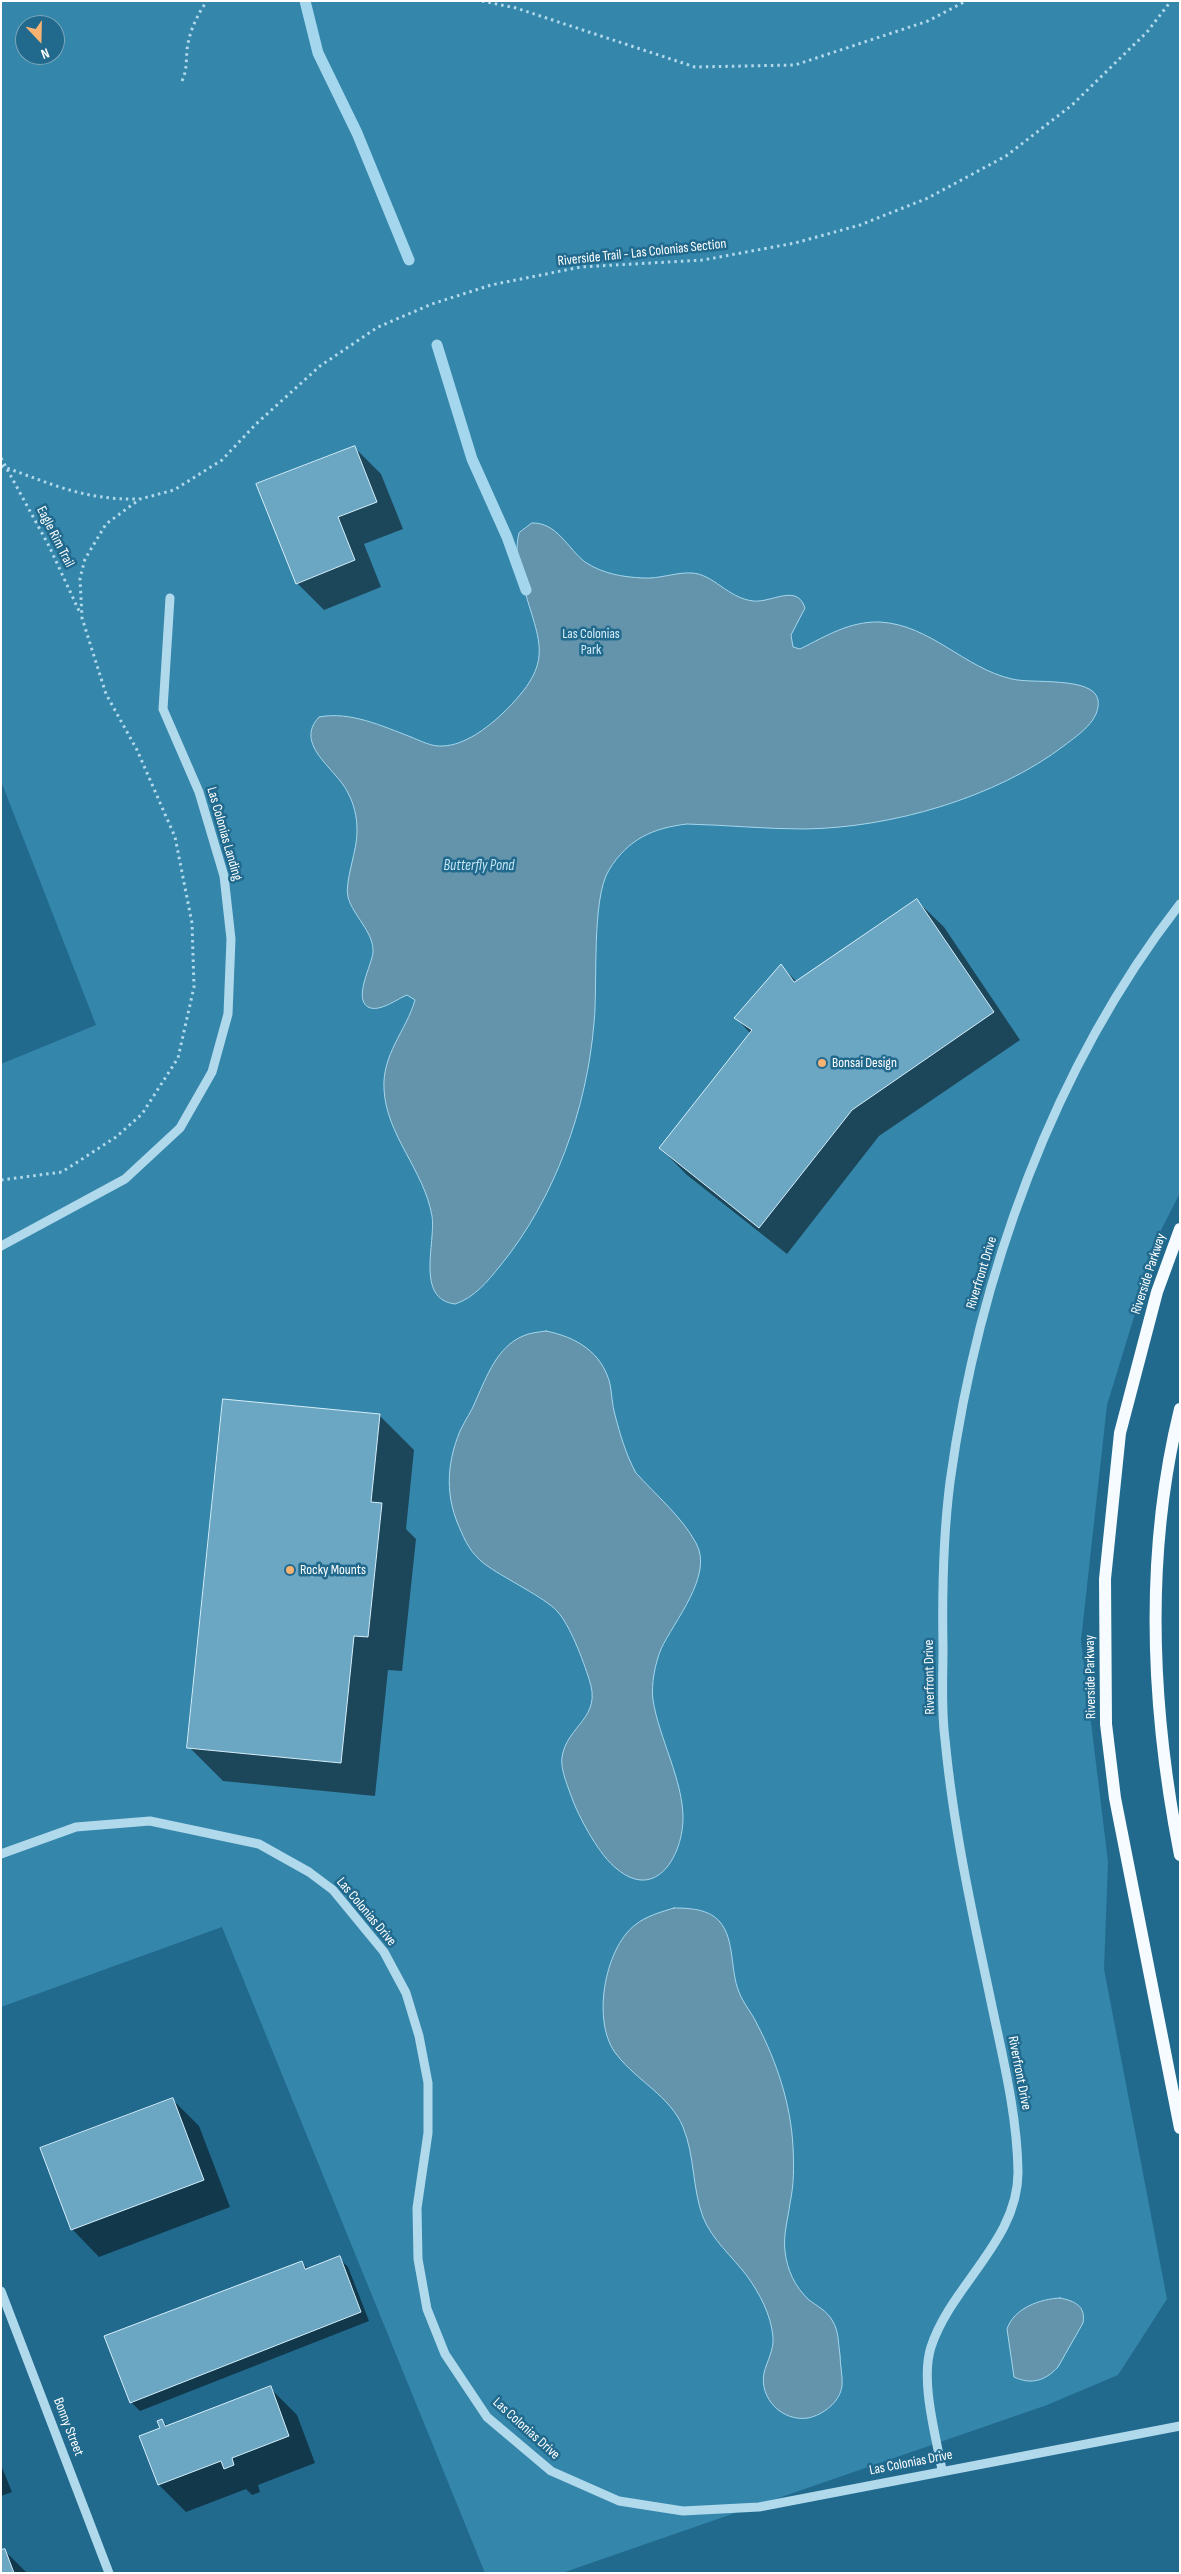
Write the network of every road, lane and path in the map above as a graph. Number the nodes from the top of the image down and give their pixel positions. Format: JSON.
{"nodes":[{"id":1,"x":207,"y":1,"type":"edge"},
{"id":2,"x":482,"y":1,"type":"edge"},
{"id":3,"x":966,"y":1,"type":"edge"},
{"id":4,"x":1171,"y":1,"type":"edge"},
{"id":5,"x":182,"y":82,"type":"dead end"},
{"id":6,"x":1,"y":458,"type":"edge"},
{"id":7,"x":1,"y":466,"type":"edge"},
{"id":8,"x":7,"y":468,"type":"junction"},
{"id":9,"x":140,"y":499,"type":"junction"},
{"id":10,"x":170,"y":598,"type":"dead end"},
{"id":11,"x":82,"y":618,"type":"junction"},
{"id":12,"x":1180,"y":904,"type":"edge"},
{"id":13,"x":1,"y":1180,"type":"edge"},
{"id":14,"x":1180,"y":1228,"type":"edge"},
{"id":15,"x":1,"y":1246,"type":"edge"},
{"id":16,"x":1180,"y":1408,"type":"edge"},
{"id":17,"x":1,"y":1854,"type":"edge"},
{"id":18,"x":1180,"y":1856,"type":"edge"},
{"id":19,"x":1180,"y":2128,"type":"edge"},
{"id":20,"x":1,"y":2291,"type":"edge"},
{"id":21,"x":1180,"y":2426,"type":"edge"},
{"id":22,"x":942,"y":2470,"type":"junction"},
{"id":23,"x":109,"y":2573,"type":"edge"}],
"edges":[{"from":1,"to":5,"type":"path"},
{"from":2,"to":3,"type":"path"},
{"from":4,"to":9,"type":"path","name":"Riverside Trail - Las Colonias Section"},
{"from":6,"to":8,"type":"path","name":"Eagle Rim Trail"},
{"from":7,"to":8,"type":"path"},
{"from":8,"to":9,"type":"path","name":"Eagle Rim Trail"},
{"from":8,"to":11,"type":"path","name":"Eagle Rim Trail"},
{"from":9,"to":11,"type":"path"},
{"from":10,"to":15,"type":"street","name":"Las Colonias Landing"},
{"from":11,"to":13,"type":"path"},
{"from":12,"to":22,"type":"street","name":"Riverfront Drive"},
{"from":14,"to":19,"type":"main road","name":"Riverside Parkway"},
{"from":16,"to":18,"type":"main road"},
{"from":17,"to":22,"type":"street","name":"Las Colonias Drive"},
{"from":20,"to":23,"type":"street","name":"Bonny Street"},
{"from":21,"to":22,"type":"street","name":"Las Colonias Drive"}]}
